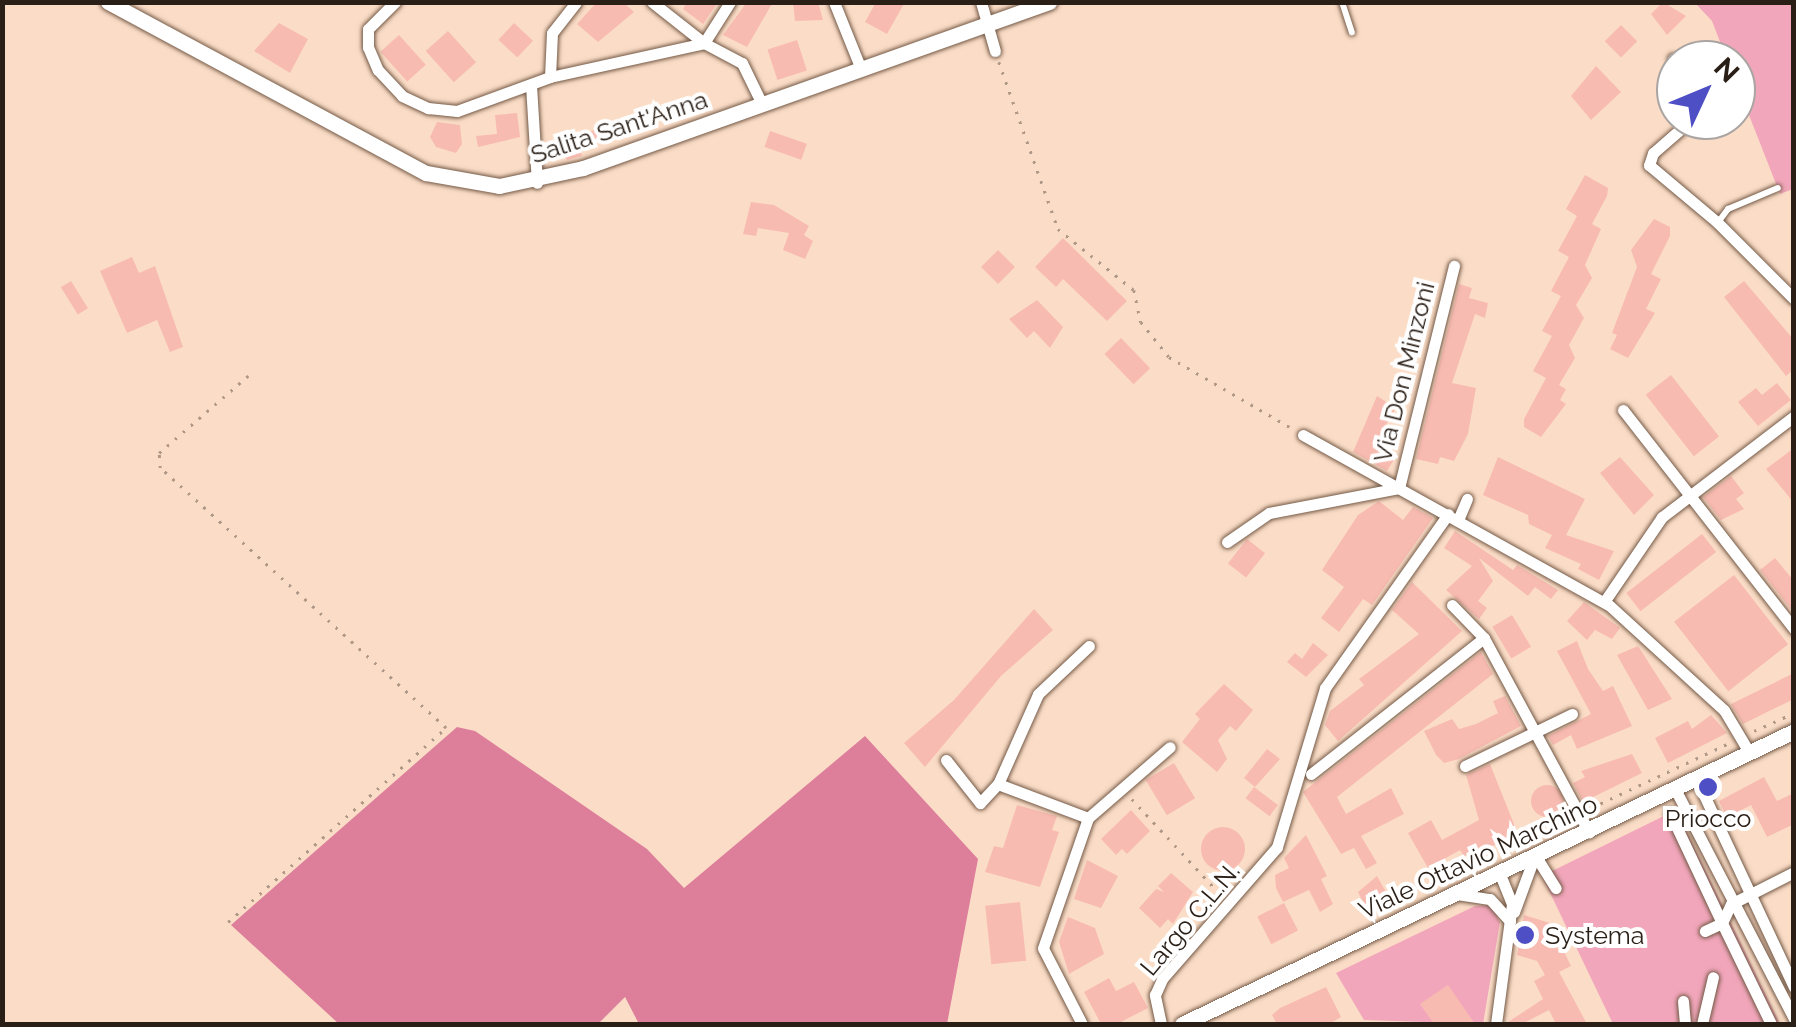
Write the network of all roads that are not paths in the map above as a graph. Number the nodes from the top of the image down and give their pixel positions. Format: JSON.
{"nodes":[{"id":1,"x":108,"y":2,"type":"edge"},
{"id":2,"x":395,"y":2,"type":"edge"},
{"id":3,"x":576,"y":2,"type":"edge"},
{"id":4,"x":652,"y":2,"type":"edge"},
{"id":5,"x":730,"y":2,"type":"edge"},
{"id":6,"x":834,"y":2,"type":"edge"},
{"id":7,"x":981,"y":2,"type":"edge"},
{"id":8,"x":1049,"y":2,"type":"edge"},
{"id":9,"x":1342,"y":2,"type":"edge"},
{"id":10,"x":987,"y":25,"type":"junction"},
{"id":11,"x":1352,"y":32,"type":"dead end"},
{"id":12,"x":704,"y":43,"type":"junction"},
{"id":13,"x":996,"y":51,"type":"road end"},
{"id":14,"x":862,"y":69,"type":"junction"},
{"id":15,"x":550,"y":77,"type":"junction"},
{"id":16,"x":531,"y":85,"type":"junction"},
{"id":17,"x":762,"y":104,"type":"junction"},
{"id":18,"x":1668,"y":140,"type":"edge"},
{"id":19,"x":537,"y":183,"type":"junction"},
{"id":20,"x":1778,"y":188,"type":"dead end"},
{"id":21,"x":1718,"y":222,"type":"junction"},
{"id":22,"x":1454,"y":266,"type":"dead end"},
{"id":23,"x":1794,"y":299,"type":"edge"},
{"id":24,"x":1623,"y":410,"type":"dead end"},
{"id":25,"x":1794,"y":416,"type":"edge"},
{"id":26,"x":1303,"y":435,"type":"road end"},
{"id":27,"x":1399,"y":488,"type":"junction"},
{"id":28,"x":1690,"y":496,"type":"junction"},
{"id":29,"x":1467,"y":500,"type":"dead end"},
{"id":30,"x":1453,"y":517,"type":"junction"},
{"id":31,"x":1227,"y":542,"type":"dead end"},
{"id":32,"x":1607,"y":604,"type":"junction"},
{"id":33,"x":1452,"y":605,"type":"dead end"},
{"id":34,"x":1794,"y":629,"type":"edge"},
{"id":35,"x":1484,"y":638,"type":"junction"},
{"id":36,"x":1089,"y":646,"type":"dead end"},
{"id":37,"x":1572,"y":714,"type":"dead end"},
{"id":38,"x":1794,"y":731,"type":"edge"},
{"id":39,"x":1536,"y":732,"type":"junction"},
{"id":40,"x":1170,"y":747,"type":"dead end"},
{"id":41,"x":1749,"y":752,"type":"junction"},
{"id":42,"x":946,"y":760,"type":"dead end"},
{"id":43,"x":1465,"y":766,"type":"dead end"},
{"id":44,"x":1311,"y":774,"type":"dead end"},
{"id":45,"x":1696,"y":778,"type":"junction"},
{"id":46,"x":998,"y":784,"type":"junction"},
{"id":47,"x":1675,"y":789,"type":"junction"},
{"id":48,"x":1670,"y":812,"type":"dead end"},
{"id":49,"x":1088,"y":818,"type":"junction"},
{"id":50,"x":1589,"y":832,"type":"junction"},
{"id":51,"x":1534,"y":855,"type":"junction"},
{"id":52,"x":1794,"y":872,"type":"edge"},
{"id":53,"x":1500,"y":874,"type":"junction"},
{"id":54,"x":1556,"y":888,"type":"dead end"},
{"id":55,"x":1458,"y":894,"type":"junction"},
{"id":56,"x":1750,"y":894,"type":"junction"},
{"id":57,"x":1731,"y":904,"type":"junction"},
{"id":58,"x":1510,"y":921,"type":"junction"},
{"id":59,"x":1722,"y":923,"type":"junction"},
{"id":60,"x":1705,"y":931,"type":"dead end"},
{"id":61,"x":1713,"y":977,"type":"dead end"},
{"id":62,"x":1794,"y":987,"type":"edge"},
{"id":63,"x":1682,"y":1001,"type":"dead end"},
{"id":64,"x":1791,"y":1021,"type":"edge"},
{"id":65,"x":1082,"y":1024,"type":"edge"},
{"id":66,"x":1160,"y":1024,"type":"edge"},
{"id":67,"x":1182,"y":1024,"type":"edge"},
{"id":68,"x":1496,"y":1024,"type":"edge"},
{"id":69,"x":1684,"y":1024,"type":"edge"},
{"id":70,"x":1702,"y":1024,"type":"edge"},
{"id":71,"x":1771,"y":1024,"type":"edge"}],
"edges":[{"from":1,"to":19,"type":"street","name":"Salita Sant'Anna"},
{"from":2,"to":16,"type":"street"},
{"from":3,"to":15,"type":"street"},
{"from":4,"to":12,"type":"street"},
{"from":5,"to":12,"type":"street"},
{"from":6,"to":14,"type":"street"},
{"from":7,"to":10,"type":"street"},
{"from":8,"to":10,"type":"street","name":"Salita Sant'Anna"},
{"from":9,"to":11,"type":"lane"},
{"from":10,"to":13,"type":"street"},
{"from":10,"to":14,"type":"street","name":"Salita Sant'Anna"},
{"from":12,"to":15,"type":"street"},
{"from":12,"to":17,"type":"street"},
{"from":14,"to":17,"type":"street","name":"Salita Sant'Anna"},
{"from":15,"to":16,"type":"street"},
{"from":16,"to":19,"type":"street"},
{"from":17,"to":19,"type":"street","name":"Salita Sant'Anna"},
{"from":18,"to":21,"type":"street"},
{"from":20,"to":21,"type":"lane"},
{"from":21,"to":23,"type":"street"},
{"from":22,"to":27,"type":"street","name":"Via Don Minzoni"},
{"from":24,"to":28,"type":"street"},
{"from":25,"to":28,"type":"street"},
{"from":26,"to":27,"type":"street","name":"Via Don Minzoni"},
{"from":27,"to":30,"type":"street","name":"Via Don Minzoni"},
{"from":27,"to":31,"type":"street","name":"Via Don Minzoni"},
{"from":28,"to":32,"type":"street"},
{"from":28,"to":34,"type":"street"},
{"from":29,"to":30,"type":"street"},
{"from":30,"to":32,"type":"street","name":"Via Don Minzoni"},
{"from":30,"to":66,"type":"street","name":"Largo C.L.N."},
{"from":32,"to":41,"type":"street","name":"Via Don Minzoni"},
{"from":33,"to":35,"type":"street"},
{"from":35,"to":39,"type":"street"},
{"from":35,"to":44,"type":"street"},
{"from":36,"to":46,"type":"street"},
{"from":37,"to":39,"type":"street"},
{"from":38,"to":41,"type":"street","name":"Viale Ottavio Marchino"},
{"from":39,"to":43,"type":"street"},
{"from":39,"to":50,"type":"street"},
{"from":40,"to":49,"type":"street"},
{"from":41,"to":45,"type":"street","name":"Viale Ottavio Marchino"},
{"from":42,"to":46,"type":"street"},
{"from":45,"to":47,"type":"street","name":"Viale Ottavio Marchino"},
{"from":45,"to":56,"type":"street"},
{"from":46,"to":49,"type":"street"},
{"from":47,"to":50,"type":"street","name":"Viale Ottavio Marchino"},
{"from":47,"to":57,"type":"street"},
{"from":48,"to":59,"type":"street"},
{"from":49,"to":65,"type":"street"},
{"from":50,"to":51,"type":"street","name":"Viale Ottavio Marchino"},
{"from":51,"to":53,"type":"street","name":"Viale Ottavio Marchino"},
{"from":51,"to":54,"type":"street"},
{"from":51,"to":58,"type":"street"},
{"from":52,"to":56,"type":"street"},
{"from":53,"to":55,"type":"street","name":"Viale Ottavio Marchino"},
{"from":53,"to":58,"type":"street"},
{"from":55,"to":58,"type":"street"},
{"from":55,"to":67,"type":"street","name":"Viale Ottavio Marchino"},
{"from":56,"to":57,"type":"street"},
{"from":56,"to":62,"type":"street"},
{"from":57,"to":59,"type":"street"},
{"from":57,"to":64,"type":"street"},
{"from":58,"to":68,"type":"street"},
{"from":59,"to":60,"type":"street"},
{"from":59,"to":71,"type":"street"},
{"from":61,"to":70,"type":"street"},
{"from":63,"to":69,"type":"street"}]}
